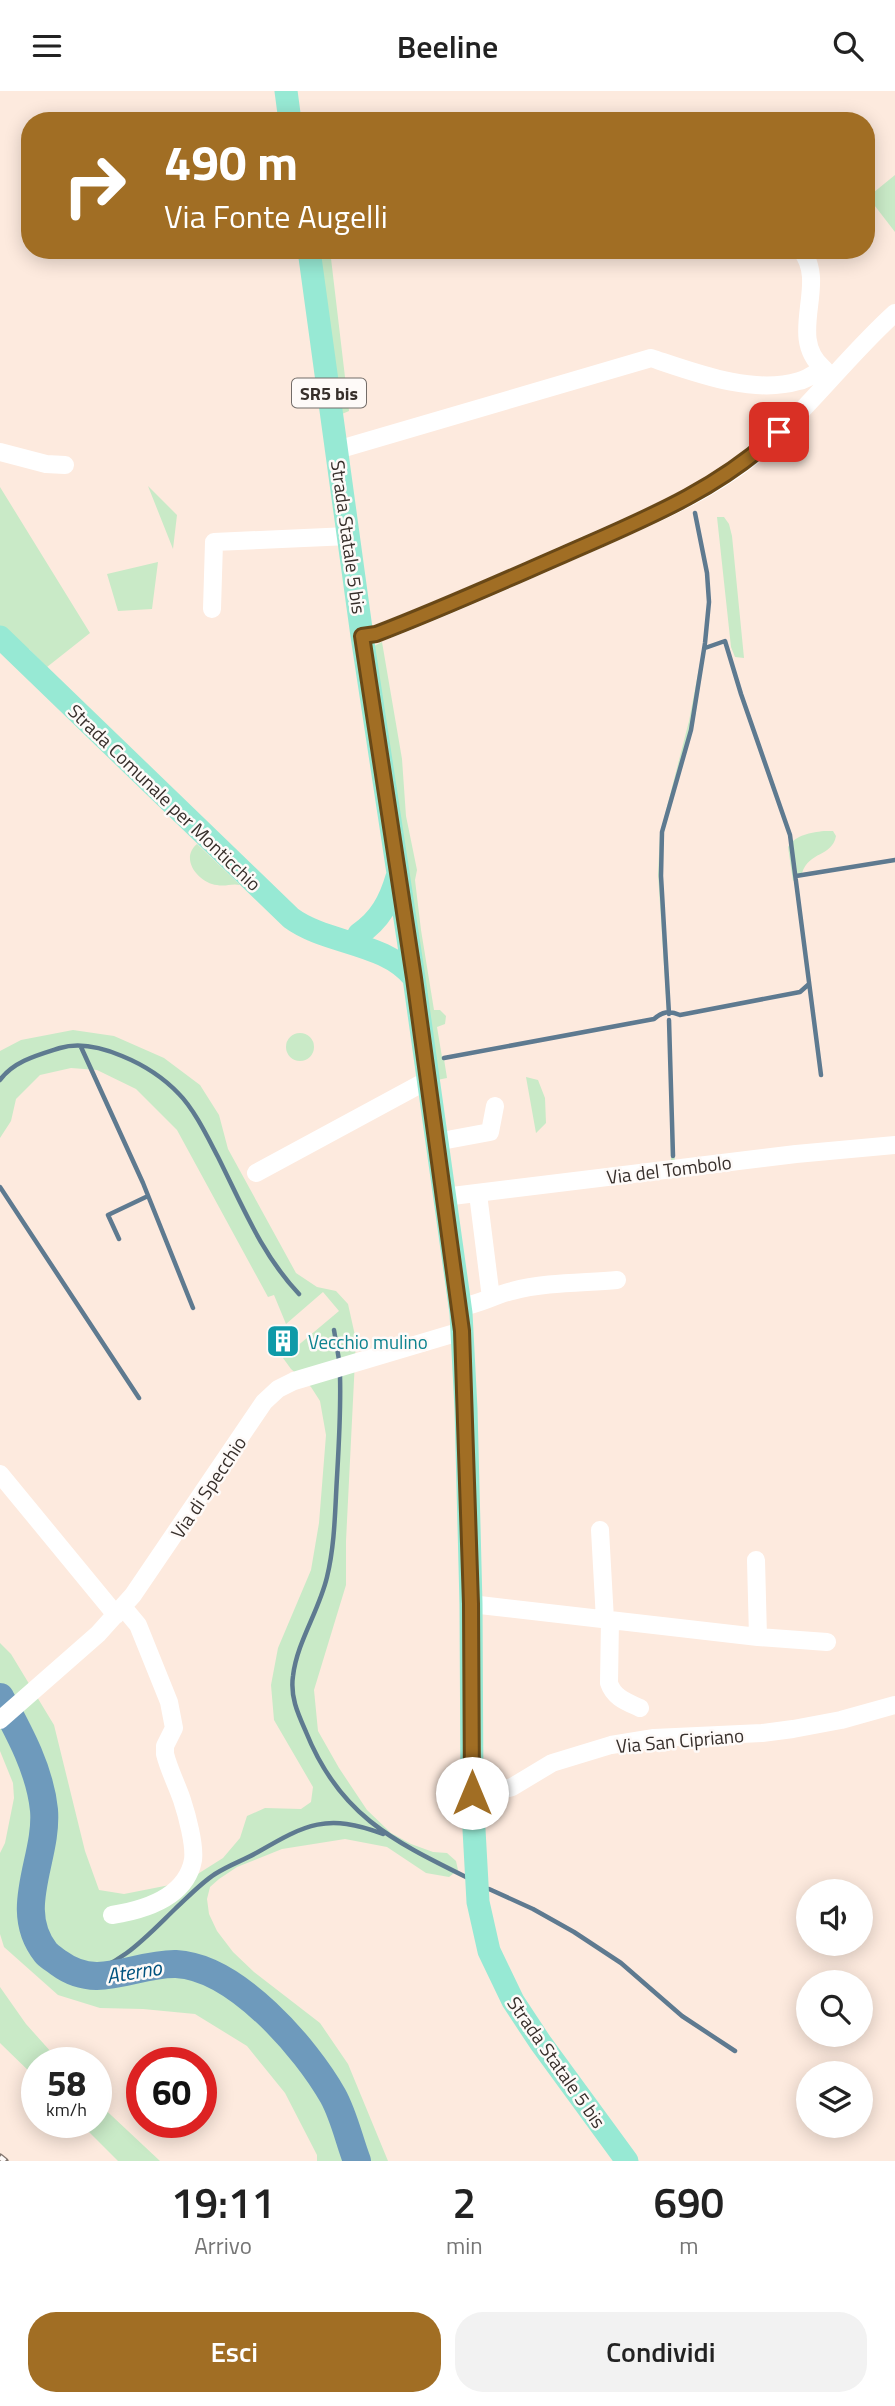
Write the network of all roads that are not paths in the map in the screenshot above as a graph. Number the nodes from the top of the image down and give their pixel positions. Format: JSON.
{"nodes":[{"id":1,"x":286,"y":91,"type":"edge"},
{"id":2,"x":289,"y":112,"type":"edge"},
{"id":3,"x":310,"y":259,"type":"edge"},
{"id":4,"x":806,"y":259,"type":"edge"},
{"id":5,"x":895,"y":313,"type":"edge"},
{"id":6,"x":827,"y":372,"type":"junction"},
{"id":7,"x":337,"y":450,"type":"junction"},
{"id":8,"x":0,"y":452,"type":"edge"},
{"id":9,"x":65,"y":465,"type":"dead end"},
{"id":10,"x":349,"y":537,"type":"junction"},
{"id":11,"x":212,"y":609,"type":"dead end"},
{"id":12,"x":362,"y":636,"type":"junction"},
{"id":13,"x":0,"y":637,"type":"edge"},
{"id":14,"x":398,"y":874,"type":"junction"},
{"id":15,"x":356,"y":941,"type":"junction"},
{"id":16,"x":409,"y":944,"type":"junction"},
{"id":17,"x":414,"y":978,"type":"junction"},
{"id":18,"x":428,"y":1080,"type":"junction"},
{"id":19,"x":495,"y":1106,"type":"dead end"},
{"id":20,"x":436,"y":1142,"type":"junction"},
{"id":21,"x":895,"y":1145,"type":"edge"},
{"id":22,"x":256,"y":1173,"type":"dead end"},
{"id":23,"x":443,"y":1196,"type":"junction"},
{"id":24,"x":478,"y":1202,"type":"dead end"},
{"id":25,"x":617,"y":1280,"type":"dead end"},
{"id":26,"x":491,"y":1298,"type":"junction"},
{"id":27,"x":460,"y":1307,"type":"junction"},
{"id":28,"x":462,"y":1331,"type":"junction"},
{"id":29,"x":0,"y":1474,"type":"edge"},
{"id":30,"x":600,"y":1530,"type":"dead end"},
{"id":31,"x":756,"y":1560,"type":"dead end"},
{"id":32,"x":471,"y":1604,"type":"junction"},
{"id":33,"x":120,"y":1611,"type":"junction"},
{"id":34,"x":608,"y":1620,"type":"junction"},
{"id":35,"x":758,"y":1637,"type":"junction"},
{"id":36,"x":827,"y":1642,"type":"dead end"},
{"id":37,"x":895,"y":1705,"type":"edge"},
{"id":38,"x":640,"y":1708,"type":"dead end"},
{"id":39,"x":0,"y":1720,"type":"edge"},
{"id":40,"x":472,"y":1793,"type":"junction"},
{"id":41,"x":112,"y":1915,"type":"dead end"},
{"id":42,"x":627,"y":2161,"type":"edge"}],
"edges":[{"from":1,"to":2,"type":"main road"},
{"from":3,"to":7,"type":"main road","name":"Strada Statale 5 bis","number":"SR5 bis"},
{"from":4,"to":6,"type":"street"},
{"from":5,"to":6,"type":"street"},
{"from":6,"to":7,"type":"street"},
{"from":6,"to":12,"type":"street"},
{"from":7,"to":10,"type":"main road","name":"Strada Statale 5 bis","number":"SR5 bis"},
{"from":8,"to":9,"type":"street"},
{"from":10,"to":11,"type":"street"},
{"from":10,"to":12,"type":"main road","name":"Strada Statale 5 bis","number":"SR5 bis"},
{"from":12,"to":14,"type":"main road","name":"Strada Statale 5 bis","number":"SR5 bis"},
{"from":13,"to":15,"type":"main road","name":"Strada Comunale per Monticchio"},
{"from":14,"to":15,"type":"main road"},
{"from":14,"to":16,"type":"main road","name":"Strada Statale 5 bis","number":"SR5 bis"},
{"from":15,"to":16,"type":"main road","name":"Strada Comunale per Monticchio"},
{"from":15,"to":17,"type":"main road","name":"Strada Comunale per Monticchio"},
{"from":16,"to":17,"type":"main road","name":"Strada Statale 5 bis","number":"SR5 bis"},
{"from":17,"to":18,"type":"main road","name":"Strada Statale 5 bis","number":"SR5 bis"},
{"from":18,"to":20,"type":"main road","name":"Strada Statale 5 bis","number":"SR5 bis"},
{"from":18,"to":22,"type":"street"},
{"from":19,"to":20,"type":"street"},
{"from":20,"to":23,"type":"main road","name":"Strada Statale 5 bis","number":"SR5 bis"},
{"from":21,"to":23,"type":"street","name":"Via del Tombolo"},
{"from":23,"to":27,"type":"main road","name":"Strada Statale 5 bis","number":"SR5 bis"},
{"from":24,"to":26,"type":"street"},
{"from":25,"to":26,"type":"street"},
{"from":26,"to":27,"type":"street"},
{"from":27,"to":28,"type":"main road","name":"Strada Statale 5 bis","number":"SR5 bis"},
{"from":28,"to":32,"type":"main road","name":"Strada Statale 5 bis","number":"SR5 bis"},
{"from":28,"to":33,"type":"street","name":"Via di Specchio"},
{"from":29,"to":33,"type":"street"},
{"from":30,"to":34,"type":"street"},
{"from":31,"to":35,"type":"street"},
{"from":32,"to":34,"type":"street"},
{"from":32,"to":40,"type":"main road","name":"Strada Statale 5 bis","number":"SR5 bis"},
{"from":33,"to":39,"type":"street","name":"Via di Specchio"},
{"from":33,"to":41,"type":"street"},
{"from":34,"to":35,"type":"street"},
{"from":34,"to":38,"type":"street"},
{"from":35,"to":36,"type":"street"},
{"from":37,"to":40,"type":"street","name":"Via San Cipriano"},
{"from":40,"to":42,"type":"main road","name":"Strada Statale 5 bis","number":"SR5 bis"}]}
